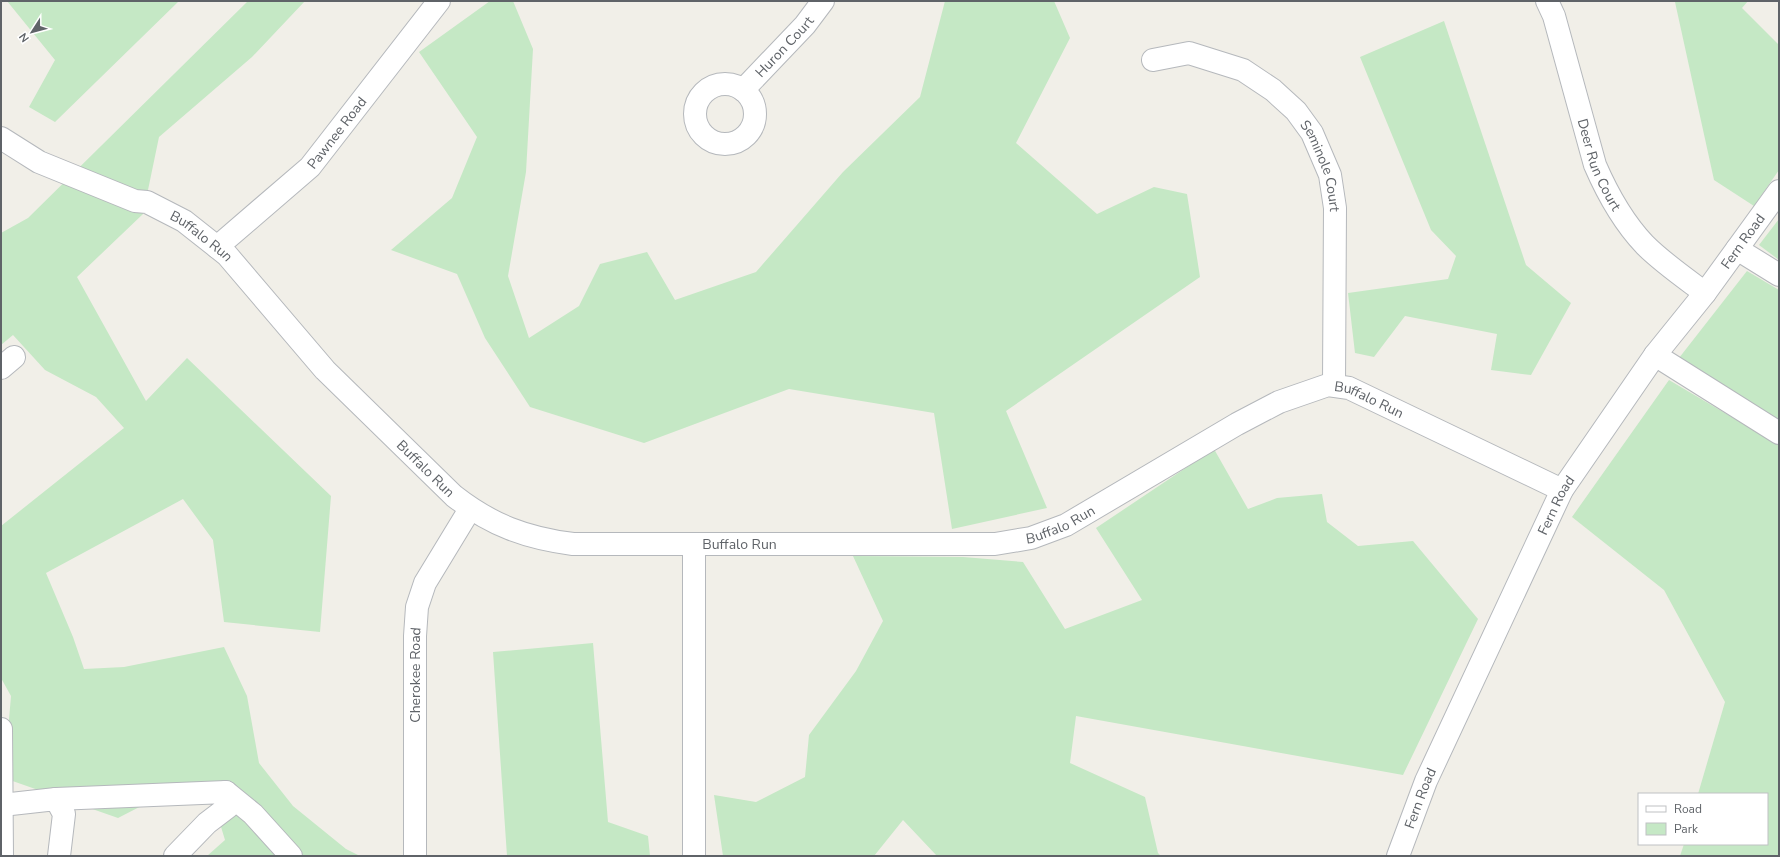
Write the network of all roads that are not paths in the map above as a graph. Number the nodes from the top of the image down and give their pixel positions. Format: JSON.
{"nodes":[{"id":1,"x":439,"y":1,"type":"edge"},
{"id":2,"x":822,"y":1,"type":"edge"},
{"id":3,"x":1547,"y":1,"type":"edge"},
{"id":4,"x":1153,"y":60,"type":"dead end"},
{"id":5,"x":743,"y":90,"type":"dead end"},
{"id":6,"x":1,"y":138,"type":"edge"},
{"id":7,"x":1779,"y":191,"type":"edge"},
{"id":8,"x":217,"y":247,"type":"junction"},
{"id":9,"x":1737,"y":249,"type":"junction"},
{"id":10,"x":1779,"y":275,"type":"edge"},
{"id":11,"x":1705,"y":293,"type":"junction"},
{"id":12,"x":1655,"y":355,"type":"junction"},
{"id":13,"x":1334,"y":386,"type":"junction"},
{"id":14,"x":1779,"y":433,"type":"edge"},
{"id":15,"x":1562,"y":490,"type":"junction"},
{"id":16,"x":470,"y":509,"type":"junction"},
{"id":17,"x":694,"y":544,"type":"junction"},
{"id":18,"x":1,"y":730,"type":"edge"},
{"id":19,"x":226,"y":792,"type":"junction"},
{"id":20,"x":2,"y":805,"type":"edge"},
{"id":21,"x":60,"y":807,"type":"junction"},
{"id":22,"x":2,"y":856,"type":"edge"},
{"id":23,"x":59,"y":856,"type":"edge"},
{"id":24,"x":175,"y":856,"type":"edge"},
{"id":25,"x":291,"y":856,"type":"edge"},
{"id":26,"x":415,"y":856,"type":"edge"},
{"id":27,"x":694,"y":856,"type":"edge"},
{"id":28,"x":1398,"y":856,"type":"edge"}],
"edges":[{"from":1,"to":8,"type":"street","name":"Pawnee Road"},
{"from":2,"to":5,"type":"street","name":"Huron Court"},
{"from":3,"to":11,"type":"street","name":"Deer Run Court"},
{"from":4,"to":13,"type":"street","name":"Seminole Court"},
{"from":6,"to":8,"type":"street","name":"Buffalo Run"},
{"from":7,"to":9,"type":"street","name":"Fern Road"},
{"from":8,"to":16,"type":"street","name":"Buffalo Run"},
{"from":9,"to":10,"type":"street"},
{"from":9,"to":11,"type":"street","name":"Fern Road"},
{"from":11,"to":12,"type":"street","name":"Fern Road"},
{"from":12,"to":14,"type":"street"},
{"from":12,"to":15,"type":"street","name":"Fern Road"},
{"from":13,"to":15,"type":"street","name":"Buffalo Run"},
{"from":13,"to":17,"type":"street","name":"Buffalo Run"},
{"from":15,"to":28,"type":"street","name":"Fern Road"},
{"from":16,"to":17,"type":"street","name":"Buffalo Run"},
{"from":16,"to":26,"type":"street","name":"Cherokee Road"},
{"from":17,"to":27,"type":"street"},
{"from":18,"to":20,"type":"street"},
{"from":19,"to":21,"type":"street"},
{"from":19,"to":24,"type":"street"},
{"from":19,"to":25,"type":"street"},
{"from":20,"to":21,"type":"street"},
{"from":20,"to":22,"type":"street"},
{"from":21,"to":23,"type":"street"}]}
